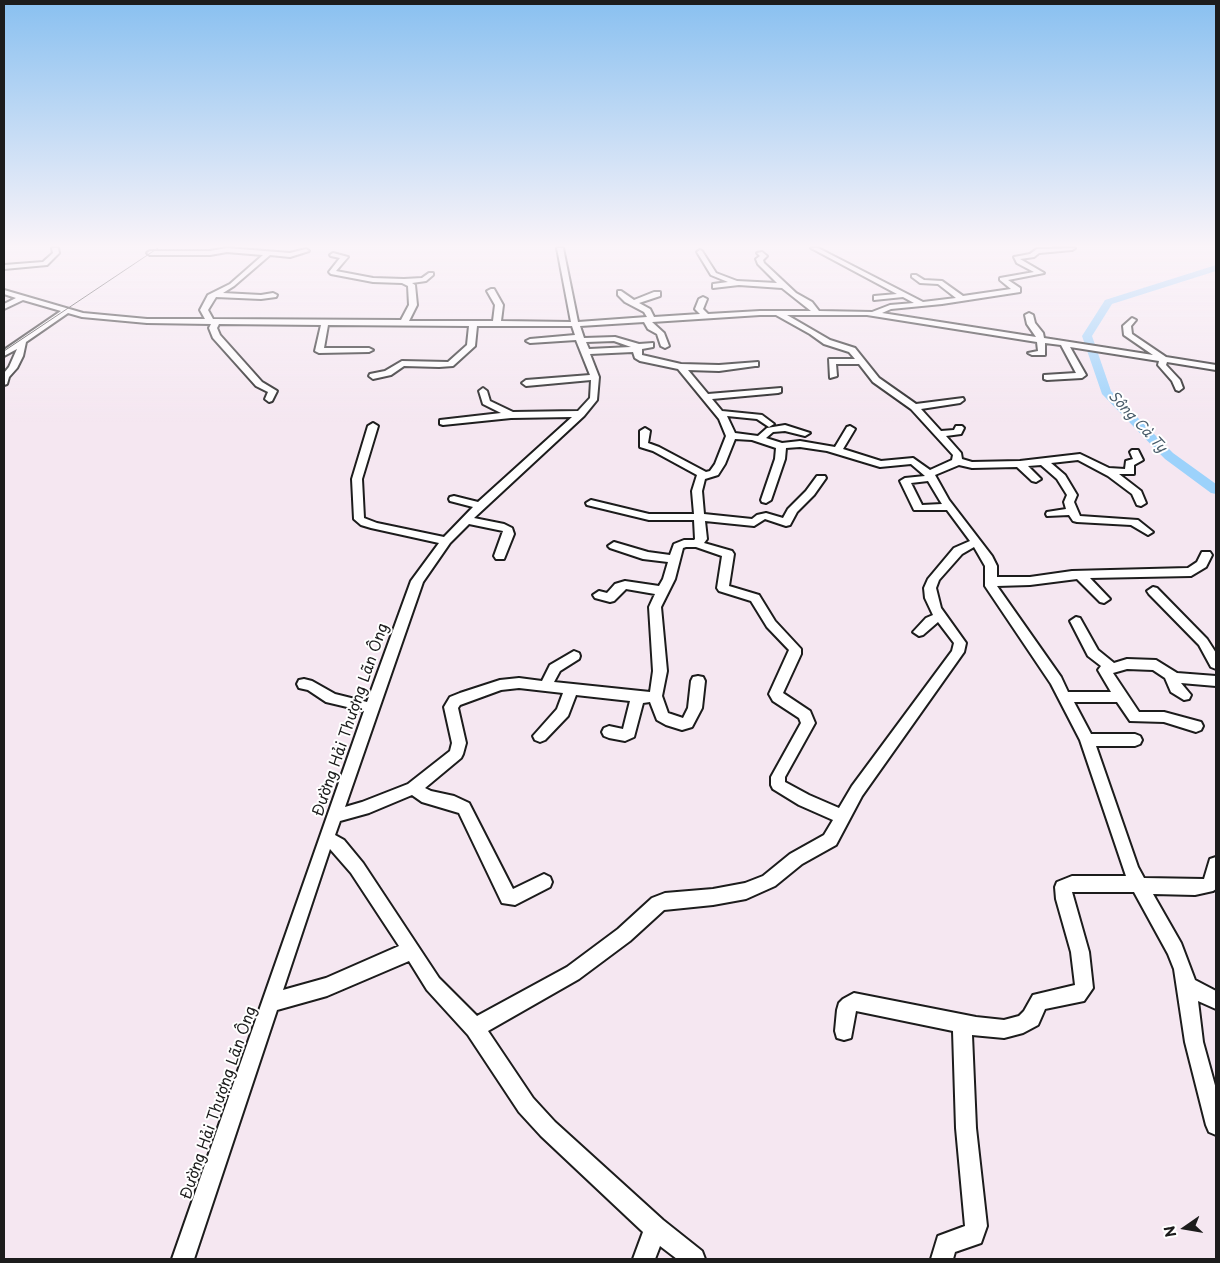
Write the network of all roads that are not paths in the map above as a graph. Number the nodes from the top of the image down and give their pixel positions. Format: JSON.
{"nodes":[{"id":1,"x":54,"y":307,"type":"edge"},
{"id":2,"x":206,"y":307,"type":"edge"},
{"id":3,"x":412,"y":307,"type":"edge"},
{"id":4,"x":499,"y":307,"type":"edge"},
{"id":5,"x":573,"y":307,"type":"edge"},
{"id":6,"x":640,"y":307,"type":"edge"},
{"id":7,"x":812,"y":307,"type":"edge"},
{"id":8,"x":897,"y":307,"type":"edge"},
{"id":9,"x":888,"y":308,"type":"joint"},
{"id":10,"x":699,"y":309,"type":"joint"},
{"id":11,"x":63,"y":310,"type":"junction"},
{"id":12,"x":684,"y":310,"type":"dead end"},
{"id":13,"x":816,"y":312,"type":"junction"},
{"id":14,"x":776,"y":313,"type":"junction"},
{"id":15,"x":872,"y":314,"type":"junction"},
{"id":16,"x":1029,"y":314,"type":"dead end"},
{"id":17,"x":707,"y":317,"type":"junction"},
{"id":18,"x":649,"y":320,"type":"junction"},
{"id":19,"x":1132,"y":320,"type":"dead end"},
{"id":20,"x":213,"y":321,"type":"junction"},
{"id":21,"x":325,"y":322,"type":"junction"},
{"id":22,"x":404,"y":322,"type":"junction"},
{"id":23,"x":473,"y":323,"type":"junction"},
{"id":24,"x":497,"y":323,"type":"junction"},
{"id":25,"x":580,"y":338,"type":"junction"},
{"id":26,"x":23,"y":340,"type":"junction"},
{"id":27,"x":1041,"y":340,"type":"junction"},
{"id":28,"x":530,"y":342,"type":"dead end"},
{"id":29,"x":1066,"y":344,"type":"junction"},
{"id":30,"x":650,"y":345,"type":"dead end"},
{"id":31,"x":665,"y":346,"type":"dead end"},
{"id":32,"x":4,"y":348,"type":"edge"},
{"id":33,"x":637,"y":348,"type":"junction"},
{"id":34,"x":368,"y":350,"type":"dead end"},
{"id":35,"x":1032,"y":353,"type":"dead end"},
{"id":36,"x":4,"y":354,"type":"edge"},
{"id":37,"x":1164,"y":359,"type":"junction"},
{"id":38,"x":862,"y":362,"type":"junction"},
{"id":39,"x":755,"y":364,"type":"dead end"},
{"id":40,"x":681,"y":367,"type":"junction"},
{"id":41,"x":1216,"y":367,"type":"edge"},
{"id":42,"x":373,"y":376,"type":"dead end"},
{"id":43,"x":833,"y":376,"type":"dead end"},
{"id":44,"x":594,"y":377,"type":"junction"},
{"id":45,"x":1047,"y":377,"type":"dead end"},
{"id":46,"x":4,"y":382,"type":"edge"},
{"id":47,"x":526,"y":383,"type":"dead end"},
{"id":48,"x":1179,"y":388,"type":"dead end"},
{"id":49,"x":778,"y":390,"type":"dead end"},
{"id":50,"x":483,"y":391,"type":"dead end"},
{"id":51,"x":708,"y":397,"type":"junction"},
{"id":52,"x":269,"y":399,"type":"dead end"},
{"id":53,"x":960,"y":400,"type":"dead end"},
{"id":54,"x":914,"y":406,"type":"junction"},
{"id":55,"x":506,"y":413,"type":"junction"},
{"id":56,"x":719,"y":413,"type":"junction"},
{"id":57,"x":581,"y":414,"type":"junction"},
{"id":58,"x":470,"y":415,"type":"dead end"},
{"id":59,"x":442,"y":422,"type":"dead end"},
{"id":60,"x":769,"y":424,"type":"dead end"},
{"id":61,"x":373,"y":426,"type":"dead end"},
{"id":62,"x":959,"y":428,"type":"dead end"},
{"id":63,"x":850,"y":429,"type":"dead end"},
{"id":64,"x":644,"y":431,"type":"dead end"},
{"id":65,"x":805,"y":432,"type":"dead end"},
{"id":66,"x":940,"y":434,"type":"junction"},
{"id":67,"x":731,"y":436,"type":"junction"},
{"id":68,"x":758,"y":439,"type":"junction"},
{"id":69,"x":781,"y":446,"type":"junction"},
{"id":70,"x":837,"y":450,"type":"junction"},
{"id":71,"x":1134,"y":452,"type":"dead end"},
{"id":72,"x":958,"y":461,"type":"junction"},
{"id":73,"x":1044,"y":462,"type":"junction"},
{"id":74,"x":1020,"y":464,"type":"junction"},
{"id":75,"x":1107,"y":471,"type":"junction"},
{"id":76,"x":704,"y":475,"type":"junction"},
{"id":77,"x":930,"y":476,"type":"junction"},
{"id":78,"x":822,"y":478,"type":"dead end"},
{"id":79,"x":1036,"y":479,"type":"dead end"},
{"id":80,"x":454,"y":499,"type":"dead end"},
{"id":81,"x":766,"y":500,"type":"dead end"},
{"id":82,"x":591,"y":503,"type":"dead end"},
{"id":83,"x":1141,"y":503,"type":"dead end"},
{"id":84,"x":480,"y":506,"type":"junction"},
{"id":85,"x":949,"y":507,"type":"junction"},
{"id":86,"x":1072,"y":512,"type":"junction"},
{"id":87,"x":1051,"y":514,"type":"dead end"},
{"id":88,"x":699,"y":517,"type":"junction"},
{"id":89,"x":466,"y":520,"type":"junction"},
{"id":90,"x":1148,"y":532,"type":"dead end"},
{"id":91,"x":446,"y":540,"type":"junction"},
{"id":92,"x":976,"y":542,"type":"junction"},
{"id":93,"x":697,"y":544,"type":"junction"},
{"id":94,"x":614,"y":546,"type":"dead end"},
{"id":95,"x":1206,"y":555,"type":"dead end"},
{"id":96,"x":500,"y":556,"type":"dead end"},
{"id":97,"x":674,"y":559,"type":"junction"},
{"id":98,"x":1080,"y":575,"type":"junction"},
{"id":99,"x":990,"y":581,"type":"junction"},
{"id":100,"x":662,"y":591,"type":"junction"},
{"id":101,"x":1154,"y":591,"type":"dead end"},
{"id":102,"x":599,"y":595,"type":"dead end"},
{"id":103,"x":1104,"y":599,"type":"dead end"},
{"id":104,"x":940,"y":616,"type":"junction"},
{"id":105,"x":1076,"y":621,"type":"dead end"},
{"id":106,"x":919,"y":632,"type":"dead end"},
{"id":107,"x":574,"y":656,"type":"dead end"},
{"id":108,"x":1216,"y":664,"type":"edge"},
{"id":109,"x":1112,"y":668,"type":"junction"},
{"id":110,"x":1171,"y":677,"type":"junction"},
{"id":111,"x":1216,"y":680,"type":"edge"},
{"id":112,"x":698,"y":681,"type":"dead end"},
{"id":113,"x":304,"y":684,"type":"dead end"},
{"id":114,"x":546,"y":686,"type":"junction"},
{"id":115,"x":571,"y":689,"type":"junction"},
{"id":116,"x":1184,"y":695,"type":"dead end"},
{"id":117,"x":654,"y":696,"type":"junction"},
{"id":118,"x":638,"y":697,"type":"junction"},
{"id":119,"x":1065,"y":697,"type":"junction"},
{"id":120,"x":1122,"y":697,"type":"junction"},
{"id":121,"x":372,"y":708,"type":"junction"},
{"id":122,"x":1196,"y":726,"type":"dead end"},
{"id":123,"x":609,"y":732,"type":"dead end"},
{"id":124,"x":540,"y":736,"type":"dead end"},
{"id":125,"x":1087,"y":740,"type":"junction"},
{"id":126,"x":1136,"y":740,"type":"dead end"},
{"id":127,"x":412,"y":788,"type":"junction"},
{"id":128,"x":335,"y":816,"type":"junction"},
{"id":129,"x":843,"y":817,"type":"junction"},
{"id":130,"x":326,"y":838,"type":"junction"},
{"id":131,"x":1216,"y":864,"type":"edge"},
{"id":132,"x":544,"y":882,"type":"dead end"},
{"id":133,"x":1137,"y":884,"type":"junction"},
{"id":134,"x":413,"y":951,"type":"junction"},
{"id":135,"x":1187,"y":986,"type":"junction"},
{"id":136,"x":1216,"y":1000,"type":"edge"},
{"id":137,"x":270,"y":1003,"type":"junction"},
{"id":138,"x":962,"y":1024,"type":"junction"},
{"id":139,"x":475,"y":1028,"type":"junction"},
{"id":140,"x":844,"y":1031,"type":"dead end"},
{"id":141,"x":1216,"y":1124,"type":"edge"},
{"id":142,"x":655,"y":1228,"type":"junction"},
{"id":143,"x":183,"y":1259,"type":"edge"},
{"id":144,"x":644,"y":1259,"type":"edge"},
{"id":145,"x":694,"y":1259,"type":"edge"},
{"id":146,"x":942,"y":1259,"type":"edge"}],
"edges":[{"from":1,"to":11,"type":"street"},
{"from":2,"to":20,"type":"street"},
{"from":3,"to":22,"type":"street"},
{"from":4,"to":24,"type":"street"},
{"from":5,"to":25,"type":"street","name":"Đường Hải Thượng Lãn Ông"},
{"from":6,"to":18,"type":"street"},
{"from":7,"to":13,"type":"street"},
{"from":8,"to":9,"type":"street"},
{"from":9,"to":15,"type":"street"},
{"from":10,"to":12,"type":"street"},
{"from":10,"to":17,"type":"street"},
{"from":11,"to":20,"type":"street"},
{"from":11,"to":26,"type":"street"},
{"from":11,"to":32,"type":"street"},
{"from":13,"to":14,"type":"street"},
{"from":13,"to":15,"type":"street"},
{"from":14,"to":17,"type":"street"},
{"from":14,"to":38,"type":"street"},
{"from":15,"to":27,"type":"street"},
{"from":16,"to":27,"type":"street"},
{"from":17,"to":18,"type":"street"},
{"from":18,"to":25,"type":"street"},
{"from":18,"to":31,"type":"street"},
{"from":19,"to":37,"type":"street"},
{"from":20,"to":21,"type":"street"},
{"from":20,"to":52,"type":"street"},
{"from":21,"to":22,"type":"street"},
{"from":21,"to":34,"type":"street"},
{"from":22,"to":23,"type":"street"},
{"from":23,"to":24,"type":"street"},
{"from":23,"to":42,"type":"street"},
{"from":24,"to":25,"type":"street"},
{"from":25,"to":28,"type":"street"},
{"from":25,"to":33,"type":"street"},
{"from":25,"to":44,"type":"street","name":"Đường Hải Thượng Lãn Ông"},
{"from":26,"to":36,"type":"street"},
{"from":26,"to":46,"type":"street"},
{"from":27,"to":29,"type":"street"},
{"from":27,"to":35,"type":"street"},
{"from":29,"to":37,"type":"street"},
{"from":29,"to":45,"type":"street"},
{"from":30,"to":33,"type":"street"},
{"from":33,"to":40,"type":"street"},
{"from":37,"to":41,"type":"street"},
{"from":37,"to":48,"type":"street"},
{"from":38,"to":43,"type":"street"},
{"from":38,"to":54,"type":"street"},
{"from":39,"to":40,"type":"street"},
{"from":40,"to":51,"type":"street"},
{"from":44,"to":47,"type":"street"},
{"from":44,"to":57,"type":"street","name":"Đường Hải Thượng Lãn Ông"},
{"from":49,"to":51,"type":"street"},
{"from":50,"to":55,"type":"street"},
{"from":51,"to":56,"type":"street"},
{"from":53,"to":54,"type":"street"},
{"from":54,"to":66,"type":"street"},
{"from":55,"to":57,"type":"street"},
{"from":55,"to":58,"type":"street"},
{"from":55,"to":59,"type":"street"},
{"from":56,"to":60,"type":"street"},
{"from":56,"to":67,"type":"street"},
{"from":57,"to":84,"type":"street","name":"Đường Hải Thượng Lãn Ông"},
{"from":61,"to":91,"type":"street"},
{"from":62,"to":66,"type":"street"},
{"from":63,"to":70,"type":"street"},
{"from":64,"to":76,"type":"street"},
{"from":65,"to":68,"type":"street"},
{"from":66,"to":72,"type":"street"},
{"from":67,"to":68,"type":"street"},
{"from":67,"to":76,"type":"street"},
{"from":68,"to":69,"type":"street"},
{"from":69,"to":70,"type":"street"},
{"from":69,"to":81,"type":"street"},
{"from":70,"to":77,"type":"street"},
{"from":71,"to":75,"type":"street"},
{"from":72,"to":74,"type":"street"},
{"from":72,"to":77,"type":"street"},
{"from":73,"to":74,"type":"street"},
{"from":73,"to":75,"type":"street"},
{"from":73,"to":86,"type":"street"},
{"from":74,"to":79,"type":"street"},
{"from":75,"to":83,"type":"street"},
{"from":76,"to":88,"type":"street"},
{"from":77,"to":85,"type":"street"},
{"from":77,"to":85,"type":"street"},
{"from":78,"to":88,"type":"street"},
{"from":80,"to":84,"type":"street"},
{"from":82,"to":88,"type":"street"},
{"from":84,"to":89,"type":"street","name":"Đường Hải Thượng Lãn Ông"},
{"from":85,"to":92,"type":"street"},
{"from":86,"to":87,"type":"street"},
{"from":86,"to":90,"type":"street"},
{"from":88,"to":93,"type":"street"},
{"from":89,"to":91,"type":"street","name":"Đường Hải Thượng Lãn Ông"},
{"from":89,"to":96,"type":"street"},
{"from":91,"to":121,"type":"street","name":"Đường Hải Thượng Lãn Ông"},
{"from":92,"to":99,"type":"street"},
{"from":92,"to":104,"type":"street"},
{"from":93,"to":97,"type":"street"},
{"from":93,"to":129,"type":"street"},
{"from":94,"to":97,"type":"street"},
{"from":95,"to":98,"type":"street"},
{"from":97,"to":100,"type":"street"},
{"from":98,"to":99,"type":"street"},
{"from":98,"to":103,"type":"street"},
{"from":99,"to":119,"type":"street"},
{"from":100,"to":102,"type":"street"},
{"from":100,"to":117,"type":"street"},
{"from":101,"to":108,"type":"street"},
{"from":104,"to":106,"type":"street"},
{"from":104,"to":129,"type":"street"},
{"from":105,"to":109,"type":"street"},
{"from":107,"to":114,"type":"street"},
{"from":109,"to":110,"type":"street"},
{"from":109,"to":120,"type":"street"},
{"from":110,"to":111,"type":"street"},
{"from":110,"to":116,"type":"street"},
{"from":112,"to":117,"type":"street"},
{"from":113,"to":121,"type":"street"},
{"from":114,"to":115,"type":"street"},
{"from":114,"to":127,"type":"street"},
{"from":115,"to":118,"type":"street"},
{"from":115,"to":124,"type":"street"},
{"from":117,"to":118,"type":"street"},
{"from":118,"to":123,"type":"street"},
{"from":119,"to":120,"type":"street"},
{"from":119,"to":125,"type":"street"},
{"from":120,"to":122,"type":"street"},
{"from":121,"to":128,"type":"street","name":"Đường Hải Thượng Lãn Ông"},
{"from":125,"to":126,"type":"street"},
{"from":125,"to":133,"type":"street"},
{"from":127,"to":128,"type":"street"},
{"from":127,"to":132,"type":"street"},
{"from":128,"to":130,"type":"street","name":"Đường Hải Thượng Lãn Ông"},
{"from":129,"to":139,"type":"street"},
{"from":130,"to":134,"type":"street"},
{"from":130,"to":137,"type":"street","name":"Đường Hải Thượng Lãn Ông"},
{"from":131,"to":133,"type":"street"},
{"from":133,"to":135,"type":"street"},
{"from":133,"to":138,"type":"street"},
{"from":134,"to":137,"type":"street"},
{"from":134,"to":139,"type":"street"},
{"from":135,"to":136,"type":"street"},
{"from":135,"to":141,"type":"street"},
{"from":137,"to":143,"type":"street","name":"Đường Hải Thượng Lãn Ông"},
{"from":138,"to":140,"type":"street"},
{"from":138,"to":146,"type":"street"},
{"from":139,"to":142,"type":"street"},
{"from":142,"to":144,"type":"street"},
{"from":142,"to":145,"type":"street"}]}
